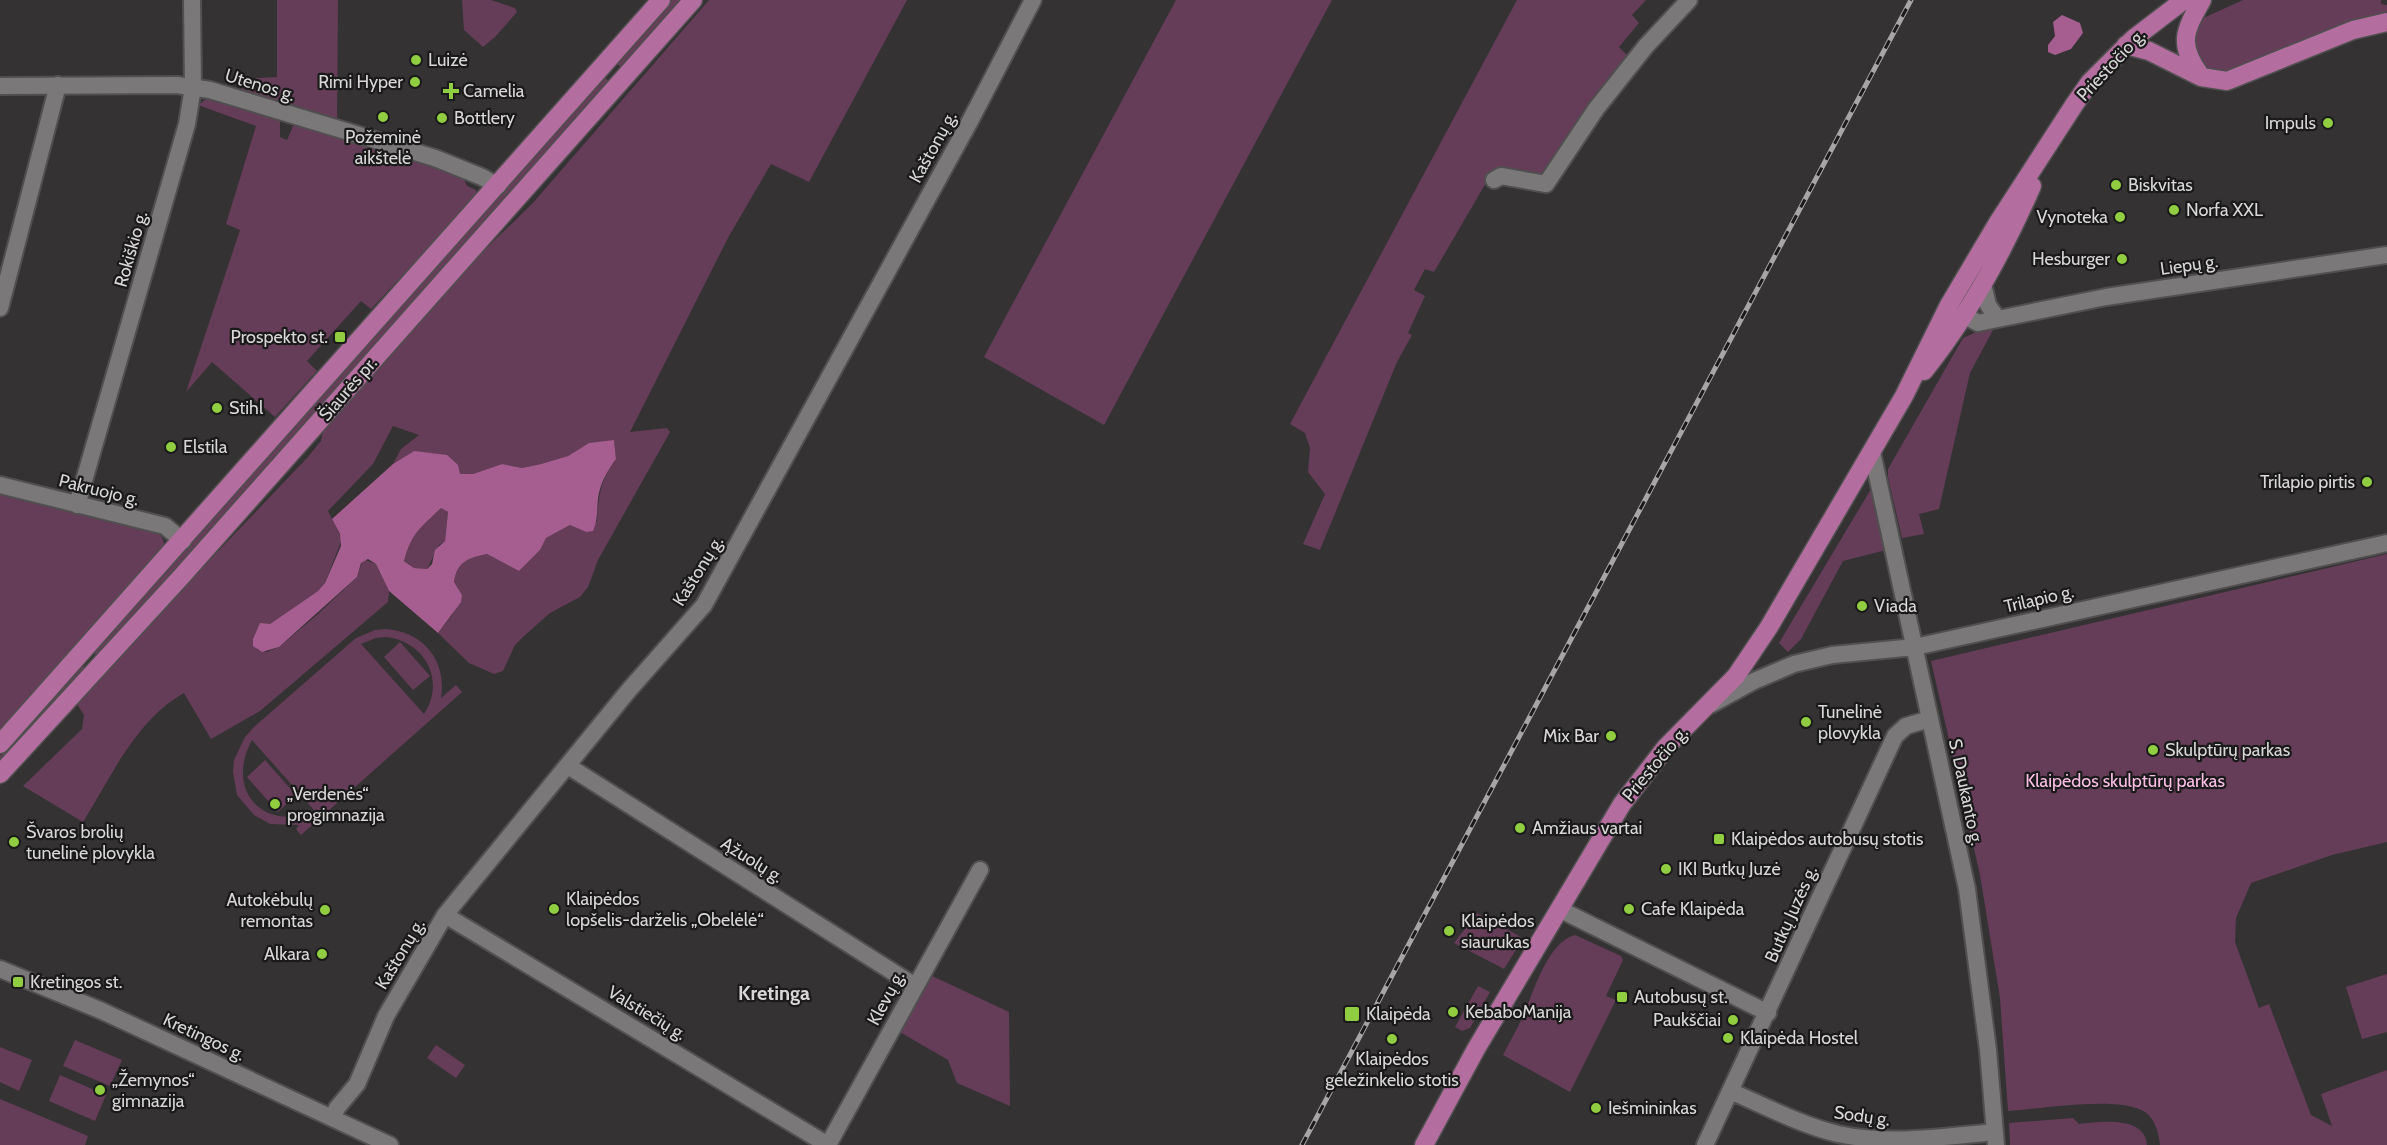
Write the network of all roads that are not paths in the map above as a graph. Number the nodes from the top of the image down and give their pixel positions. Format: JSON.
{"nodes":[{"id":1,"x":192,"y":0,"type":"edge"},
{"id":2,"x":662,"y":0,"type":"edge"},
{"id":3,"x":693,"y":0,"type":"edge"},
{"id":4,"x":1033,"y":0,"type":"edge"},
{"id":5,"x":1689,"y":0,"type":"edge"},
{"id":6,"x":2157,"y":0,"type":"edge"},
{"id":7,"x":2184,"y":0,"type":"edge"},
{"id":8,"x":2202,"y":0,"type":"edge"},
{"id":9,"x":2387,"y":22,"type":"edge"},
{"id":10,"x":2129,"y":42,"type":"junction"},
{"id":11,"x":598,"y":71,"type":"junction"},
{"id":12,"x":2201,"y":77,"type":"junction"},
{"id":13,"x":58,"y":85,"type":"junction"},
{"id":14,"x":0,"y":86,"type":"edge"},
{"id":15,"x":616,"y":86,"type":"junction"},
{"id":16,"x":193,"y":87,"type":"junction"},
{"id":17,"x":2052,"y":141,"type":"junction"},
{"id":18,"x":1494,"y":180,"type":"dead end"},
{"id":19,"x":498,"y":186,"type":"junction"},
{"id":20,"x":2387,"y":255,"type":"edge"},
{"id":21,"x":1983,"y":284,"type":"junction"},
{"id":22,"x":0,"y":308,"type":"edge"},
{"id":23,"x":1957,"y":310,"type":"junction"},
{"id":24,"x":1997,"y":318,"type":"junction"},
{"id":25,"x":1872,"y":452,"type":"junction"},
{"id":26,"x":0,"y":485,"type":"edge"},
{"id":27,"x":77,"y":505,"type":"junction"},
{"id":28,"x":183,"y":541,"type":"junction"},
{"id":29,"x":2387,"y":543,"type":"edge"},
{"id":30,"x":86,"y":646,"type":"junction"},
{"id":31,"x":1915,"y":647,"type":"junction"},
{"id":32,"x":100,"y":664,"type":"junction"},
{"id":33,"x":1706,"y":707,"type":"junction"},
{"id":34,"x":1930,"y":718,"type":"junction"},
{"id":35,"x":0,"y":744,"type":"edge"},
{"id":36,"x":568,"y":766,"type":"junction"},
{"id":37,"x":0,"y":774,"type":"edge"},
{"id":38,"x":980,"y":870,"type":"dead end"},
{"id":39,"x":1559,"y":909,"type":"junction"},
{"id":40,"x":446,"y":915,"type":"junction"},
{"id":41,"x":0,"y":969,"type":"edge"},
{"id":42,"x":915,"y":986,"type":"junction"},
{"id":43,"x":1768,"y":1013,"type":"junction"},
{"id":44,"x":1730,"y":1091,"type":"junction"},
{"id":45,"x":333,"y":1118,"type":"junction"},
{"id":46,"x":1995,"y":1139,"type":"edge"},
{"id":47,"x":390,"y":1145,"type":"edge"},
{"id":48,"x":828,"y":1145,"type":"edge"},
{"id":49,"x":1424,"y":1145,"type":"edge"},
{"id":50,"x":1705,"y":1145,"type":"edge"}],
"edges":[{"from":1,"to":16,"type":"street","name":"Rokiškio g."},
{"from":2,"to":11,"type":"main road","name":"Šiaurės pr."},
{"from":3,"to":15,"type":"main road","name":"Šiaurės pr."},
{"from":4,"to":36,"type":"street","name":"Kaštonų g."},
{"from":5,"to":18,"type":"street"},
{"from":6,"to":10,"type":"main road"},
{"from":7,"to":10,"type":"main road","name":"Priestočio g."},
{"from":8,"to":12,"type":"main road"},
{"from":9,"to":12,"type":"main road"},
{"from":10,"to":12,"type":"main road"},
{"from":10,"to":17,"type":"main road","name":"Priestočio g."},
{"from":11,"to":15,"type":"main road"},
{"from":11,"to":19,"type":"main road","name":"Šiaurės pr."},
{"from":13,"to":14,"type":"street","name":"Utenos g."},
{"from":13,"to":16,"type":"street","name":"Utenos g."},
{"from":13,"to":22,"type":"street"},
{"from":15,"to":32,"type":"main road","name":"Šiaurės pr."},
{"from":16,"to":19,"type":"street","name":"Utenos g."},
{"from":16,"to":27,"type":"street","name":"Rokiškio g."},
{"from":17,"to":21,"type":"main road","name":"Priestočio g."},
{"from":17,"to":23,"type":"main road","name":"Priestočio g."},
{"from":19,"to":28,"type":"main road","name":"Šiaurės pr."},
{"from":20,"to":24,"type":"street","name":"Liepų g."},
{"from":21,"to":23,"type":"main road","name":"Priestočio g."},
{"from":21,"to":24,"type":"street"},
{"from":23,"to":24,"type":"street","name":"Liepų g."},
{"from":23,"to":25,"type":"main road","name":"Priestočio g."},
{"from":25,"to":31,"type":"street","name":"S. Daukanto g."},
{"from":25,"to":33,"type":"main road","name":"Priestočio g."},
{"from":26,"to":27,"type":"street","name":"Pakruojo g."},
{"from":27,"to":28,"type":"street","name":"Pakruojo g."},
{"from":28,"to":30,"type":"main road","name":"Šiaurės pr."},
{"from":29,"to":31,"type":"street","name":"Trilapio g."},
{"from":30,"to":32,"type":"main road"},
{"from":30,"to":35,"type":"main road","name":"Šiaurės pr."},
{"from":31,"to":33,"type":"street","name":"Trilapio g."},
{"from":31,"to":34,"type":"street","name":"S. Daukanto g."},
{"from":32,"to":37,"type":"main road","name":"Šiaurės pr."},
{"from":33,"to":39,"type":"main road","name":"Priestočio g."},
{"from":34,"to":43,"type":"street","name":"Butkų Juzės g."},
{"from":34,"to":46,"type":"street","name":"S. Daukanto g."},
{"from":36,"to":40,"type":"street","name":"Kaštonų g."},
{"from":36,"to":42,"type":"street","name":"Ąžuolų g."},
{"from":38,"to":42,"type":"street","name":"Klevų g."},
{"from":39,"to":43,"type":"street"},
{"from":39,"to":49,"type":"main road","name":"Priestočio g."},
{"from":40,"to":45,"type":"street","name":"Kaštonų g."},
{"from":40,"to":48,"type":"street","name":"Valstiečių g."},
{"from":41,"to":45,"type":"street","name":"Kretingos g."},
{"from":42,"to":48,"type":"street","name":"Klevų g."},
{"from":43,"to":44,"type":"street","name":"Butkų Juzės g."},
{"from":44,"to":46,"type":"street","name":"Sodų g."},
{"from":44,"to":50,"type":"street","name":"Butkų Juzės g."},
{"from":45,"to":47,"type":"street","name":"Kretingos g."}]}
